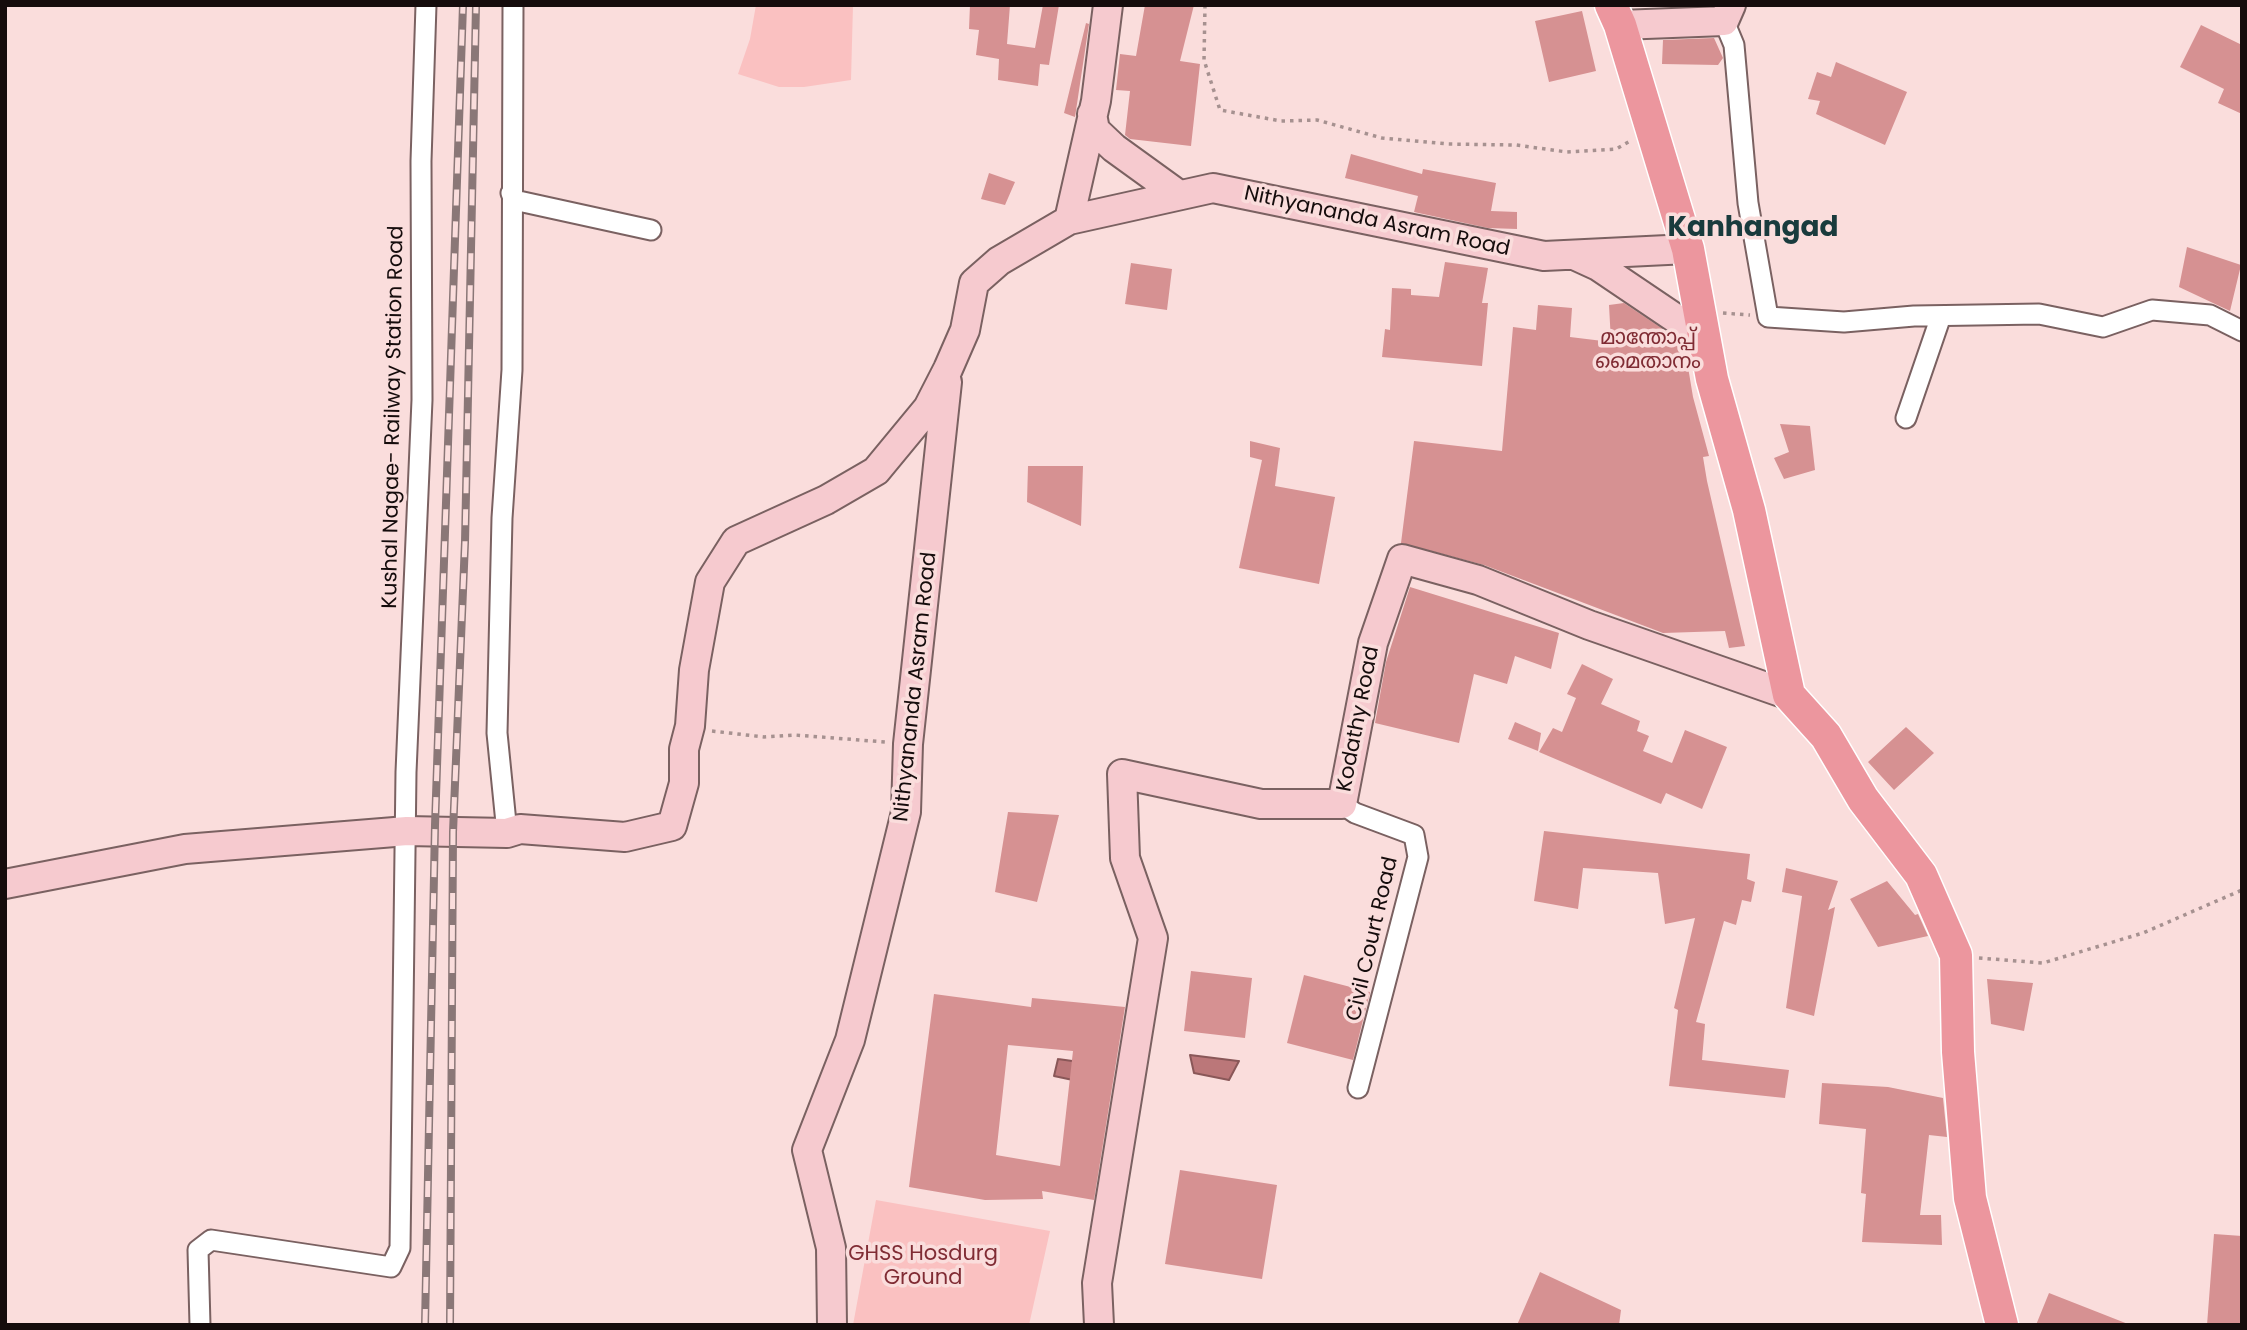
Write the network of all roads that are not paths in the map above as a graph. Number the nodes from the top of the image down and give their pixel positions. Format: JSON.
{"nodes":[{"id":1,"x":426,"y":5,"type":"edge"},
{"id":2,"x":513,"y":5,"type":"edge"},
{"id":3,"x":1108,"y":5,"type":"edge"},
{"id":4,"x":1728,"y":13,"type":"edge"},
{"id":5,"x":1615,"y":15,"type":"edge"},
{"id":6,"x":1092,"y":114,"type":"junction"},
{"id":7,"x":511,"y":193,"type":"junction"},
{"id":8,"x":1179,"y":195,"type":"junction"},
{"id":9,"x":1069,"y":220,"type":"junction"},
{"id":10,"x":651,"y":230,"type":"dead end"},
{"id":11,"x":1688,"y":249,"type":"junction"},
{"id":12,"x":1574,"y":255,"type":"junction"},
{"id":13,"x":1941,"y":316,"type":"junction"},
{"id":14,"x":1702,"y":321,"type":"junction"},
{"id":15,"x":2242,"y":331,"type":"edge"},
{"id":16,"x":948,"y":369,"type":"junction"},
{"id":17,"x":1906,"y":418,"type":"dead end"},
{"id":18,"x":1789,"y":695,"type":"junction"},
{"id":19,"x":1342,"y":804,"type":"junction"},
{"id":20,"x":407,"y":831,"type":"junction"},
{"id":21,"x":507,"y":833,"type":"junction"},
{"id":22,"x":5,"y":884,"type":"edge"},
{"id":23,"x":1358,"y":1088,"type":"dead end"},
{"id":24,"x":200,"y":1325,"type":"edge"},
{"id":25,"x":832,"y":1325,"type":"edge"},
{"id":26,"x":1099,"y":1325,"type":"edge"},
{"id":27,"x":2002,"y":1325,"type":"edge"}],
"edges":[{"from":1,"to":20,"type":"street","name":"Kushal Nagae- Railway Station Road"},
{"from":2,"to":7,"type":"street"},
{"from":3,"to":6,"type":"street"},
{"from":4,"to":5,"type":"street"},
{"from":4,"to":13,"type":"street"},
{"from":5,"to":11,"type":"main road"},
{"from":6,"to":8,"type":"street"},
{"from":6,"to":9,"type":"street"},
{"from":7,"to":10,"type":"street"},
{"from":7,"to":21,"type":"street"},
{"from":8,"to":9,"type":"street","name":"Nithyananda Asram Road"},
{"from":8,"to":12,"type":"street","name":"Nithyananda Asram Road"},
{"from":9,"to":16,"type":"street","name":"Nithyananda Asram Road"},
{"from":11,"to":12,"type":"street","name":"Nithyananda Asram Road"},
{"from":11,"to":14,"type":"main road"},
{"from":12,"to":14,"type":"street"},
{"from":13,"to":15,"type":"street"},
{"from":13,"to":17,"type":"street"},
{"from":14,"to":18,"type":"main road"},
{"from":16,"to":21,"type":"street"},
{"from":16,"to":25,"type":"street","name":"Nithyananda Asram Road"},
{"from":18,"to":19,"type":"street","name":"Kodathy Road"},
{"from":18,"to":27,"type":"main road"},
{"from":19,"to":23,"type":"street","name":"Civil Court Road"},
{"from":19,"to":26,"type":"street","name":"Kodathy Road"},
{"from":20,"to":21,"type":"street"},
{"from":20,"to":22,"type":"street"},
{"from":20,"to":24,"type":"street","name":"Kushal Nagae- Railway Station Road"}]}
